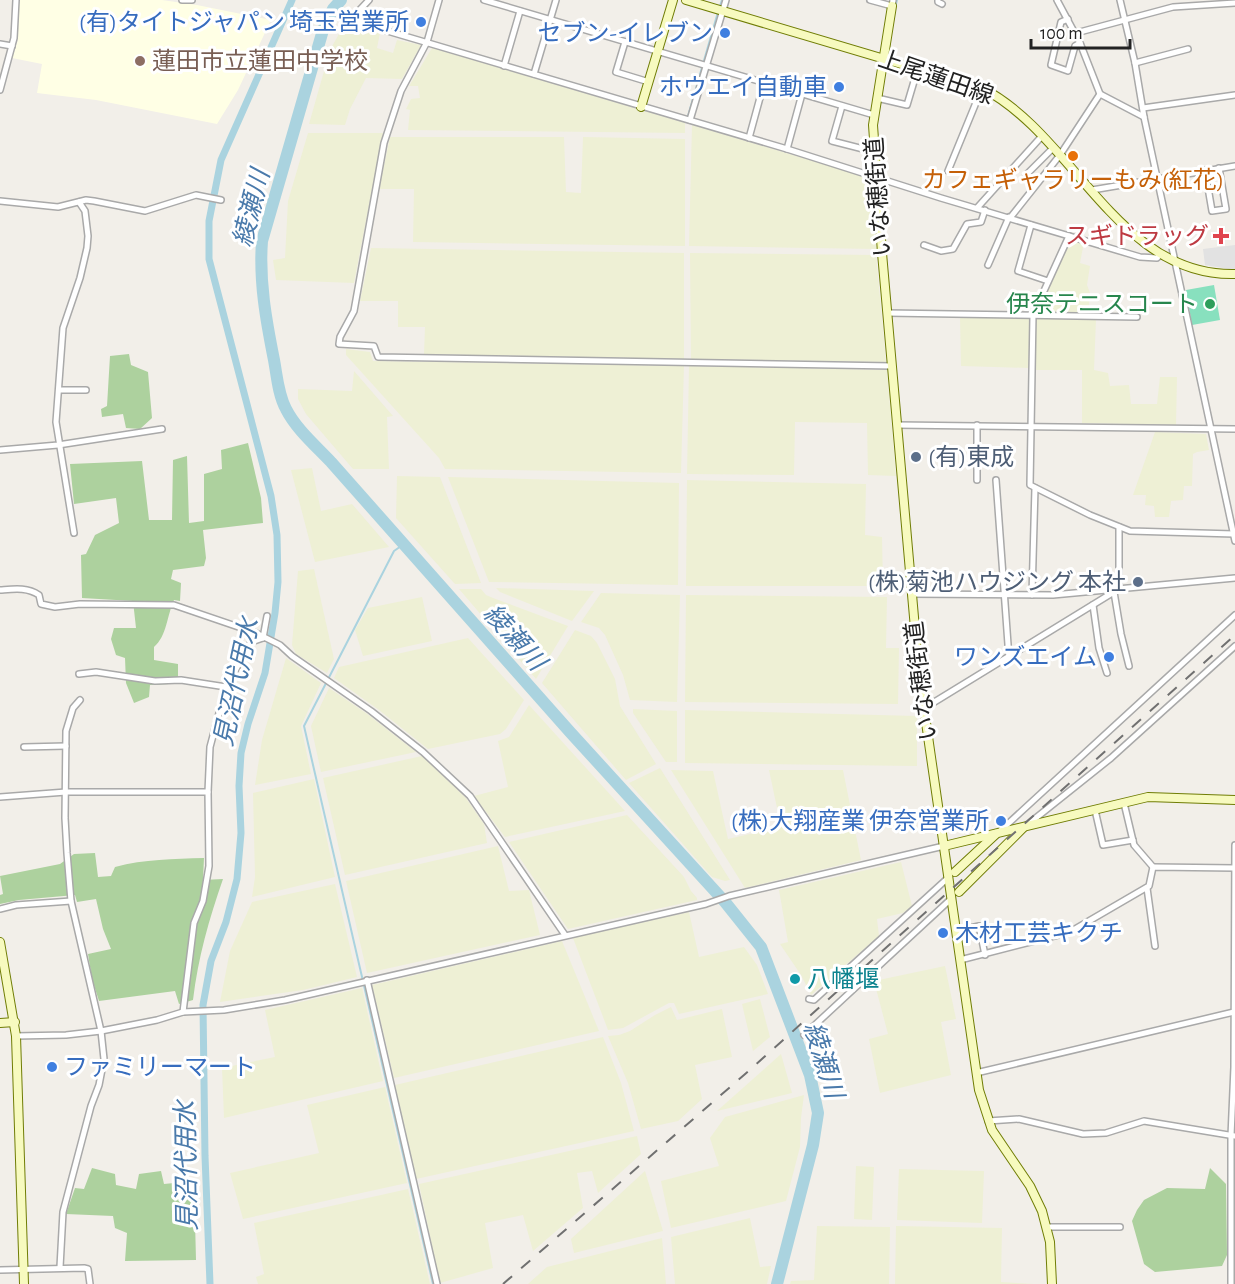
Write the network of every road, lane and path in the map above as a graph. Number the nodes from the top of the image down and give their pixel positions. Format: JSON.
{"nodes":[{"id":1,"x":16,"y":0,"type":"edge"},
{"id":2,"x":182,"y":0,"type":"edge"},
{"id":3,"x":192,"y":0,"type":"edge"},
{"id":4,"x":369,"y":0,"type":"edge"},
{"id":5,"x":440,"y":0,"type":"edge"},
{"id":6,"x":484,"y":0,"type":"edge"},
{"id":7,"x":556,"y":0,"type":"edge"},
{"id":8,"x":673,"y":0,"type":"edge"},
{"id":9,"x":687,"y":0,"type":"edge"},
{"id":10,"x":726,"y":0,"type":"edge"},
{"id":11,"x":870,"y":0,"type":"edge"},
{"id":12,"x":1057,"y":0,"type":"edge"},
{"id":13,"x":1120,"y":0,"type":"edge"},
{"id":14,"x":892,"y":3,"type":"edge"},
{"id":15,"x":1235,"y":3,"type":"edge"},
{"id":16,"x":520,"y":11,"type":"junction"},
{"id":17,"x":723,"y":11,"type":"junction"},
{"id":18,"x":1068,"y":19,"type":"junction"},
{"id":19,"x":1124,"y":19,"type":"junction"},
{"id":20,"x":550,"y":21,"type":"junction"},
{"id":21,"x":1076,"y":33,"type":"junction"},
{"id":22,"x":426,"y":42,"type":"junction"},
{"id":23,"x":625,"y":42,"type":"junction"},
{"id":24,"x":1080,"y":43,"type":"junction"},
{"id":25,"x":0,"y":44,"type":"edge"},
{"id":26,"x":12,"y":46,"type":"junction"},
{"id":27,"x":1188,"y":49,"type":"dead end"},
{"id":28,"x":657,"y":52,"type":"junction"},
{"id":29,"x":884,"y":59,"type":"junction"},
{"id":30,"x":1135,"y":63,"type":"junction"},
{"id":31,"x":504,"y":66,"type":"junction"},
{"id":32,"x":706,"y":66,"type":"junction"},
{"id":33,"x":918,"y":68,"type":"junction"},
{"id":34,"x":534,"y":74,"type":"junction"},
{"id":35,"x":649,"y":82,"type":"junction"},
{"id":36,"x":764,"y":83,"type":"junction"},
{"id":37,"x":982,"y":88,"type":"junction"},
{"id":38,"x":0,"y":90,"type":"edge"},
{"id":39,"x":802,"y":94,"type":"junction"},
{"id":40,"x":1100,"y":94,"type":"junction"},
{"id":41,"x":1235,"y":95,"type":"edge"},
{"id":42,"x":877,"y":98,"type":"junction"},
{"id":43,"x":842,"y":106,"type":"junction"},
{"id":44,"x":641,"y":107,"type":"junction"},
{"id":45,"x":1143,"y":108,"type":"junction"},
{"id":46,"x":874,"y":115,"type":"junction"},
{"id":47,"x":1144,"y":117,"type":"junction"},
{"id":48,"x":690,"y":120,"type":"junction"},
{"id":49,"x":1042,"y":135,"type":"junction"},
{"id":50,"x":749,"y":138,"type":"junction"},
{"id":51,"x":1053,"y":147,"type":"junction"},
{"id":52,"x":787,"y":149,"type":"junction"},
{"id":53,"x":874,"y":153,"type":"junction"},
{"id":54,"x":1060,"y":155,"type":"junction"},
{"id":55,"x":1235,"y":166,"type":"edge"},
{"id":56,"x":1219,"y":168,"type":"junction"},
{"id":57,"x":1205,"y":170,"type":"junction"},
{"id":58,"x":948,"y":171,"type":"dead end"},
{"id":59,"x":1026,"y":175,"type":"dead end"},
{"id":60,"x":876,"y":177,"type":"junction"},
{"id":61,"x":1157,"y":178,"type":"junction"},
{"id":62,"x":1092,"y":190,"type":"junction"},
{"id":63,"x":219,"y":199,"type":"dead end"},
{"id":64,"x":0,"y":201,"type":"edge"},
{"id":65,"x":79,"y":202,"type":"junction"},
{"id":66,"x":977,"y":208,"type":"junction"},
{"id":67,"x":985,"y":210,"type":"junction"},
{"id":68,"x":1010,"y":218,"type":"junction"},
{"id":69,"x":1031,"y":225,"type":"junction"},
{"id":70,"x":1070,"y":236,"type":"junction"},
{"id":71,"x":924,"y":245,"type":"dead end"},
{"id":72,"x":1161,"y":254,"type":"junction"},
{"id":73,"x":1176,"y":262,"type":"junction"},
{"id":74,"x":988,"y":265,"type":"dead end"},
{"id":75,"x":1235,"y":274,"type":"edge"},
{"id":76,"x":1048,"y":281,"type":"junction"},
{"id":77,"x":887,"y":313,"type":"junction"},
{"id":78,"x":1033,"y":315,"type":"junction"},
{"id":79,"x":1137,"y":317,"type":"dead end"},
{"id":80,"x":892,"y":366,"type":"junction"},
{"id":81,"x":60,"y":390,"type":"junction"},
{"id":82,"x":86,"y":390,"type":"dead end"},
{"id":83,"x":897,"y":425,"type":"junction"},
{"id":84,"x":977,"y":425,"type":"junction"},
{"id":85,"x":1031,"y":426,"type":"junction"},
{"id":86,"x":162,"y":429,"type":"dead end"},
{"id":87,"x":1235,"y":429,"type":"edge"},
{"id":88,"x":1210,"y":430,"type":"junction"},
{"id":89,"x":58,"y":445,"type":"junction"},
{"id":90,"x":0,"y":450,"type":"edge"},
{"id":91,"x":977,"y":480,"type":"dead end"},
{"id":92,"x":996,"y":480,"type":"dead end"},
{"id":93,"x":1035,"y":488,"type":"junction"},
{"id":94,"x":1119,"y":527,"type":"junction"},
{"id":95,"x":74,"y":533,"type":"dead end"},
{"id":96,"x":1234,"y":534,"type":"edge"},
{"id":97,"x":1235,"y":541,"type":"edge"},
{"id":98,"x":1235,"y":578,"type":"edge"},
{"id":99,"x":0,"y":590,"type":"edge"},
{"id":100,"x":1116,"y":591,"type":"junction"},
{"id":101,"x":911,"y":594,"type":"junction"},
{"id":102,"x":1032,"y":595,"type":"junction"},
{"id":103,"x":1003,"y":596,"type":"junction"},
{"id":104,"x":1093,"y":605,"type":"junction"},
{"id":105,"x":1235,"y":615,"type":"edge"},
{"id":106,"x":267,"y":616,"type":"dead end"},
{"id":107,"x":265,"y":638,"type":"junction"},
{"id":108,"x":1235,"y":646,"type":"edge"},
{"id":109,"x":1008,"y":657,"type":"junction"},
{"id":110,"x":1129,"y":666,"type":"dead end"},
{"id":111,"x":1107,"y":673,"type":"dead end"},
{"id":112,"x":79,"y":674,"type":"dead end"},
{"id":113,"x":226,"y":687,"type":"junction"},
{"id":114,"x":81,"y":700,"type":"dead end"},
{"id":115,"x":923,"y":709,"type":"junction"},
{"id":116,"x":66,"y":746,"type":"junction"},
{"id":117,"x":24,"y":747,"type":"dead end"},
{"id":118,"x":66,"y":792,"type":"junction"},
{"id":119,"x":208,"y":792,"type":"junction"},
{"id":120,"x":0,"y":796,"type":"edge"},
{"id":121,"x":1235,"y":800,"type":"edge"},
{"id":122,"x":1124,"y":803,"type":"junction"},
{"id":123,"x":1095,"y":810,"type":"junction"},
{"id":124,"x":1024,"y":827,"type":"junction"},
{"id":125,"x":997,"y":833,"type":"junction"},
{"id":126,"x":1133,"y":840,"type":"junction"},
{"id":127,"x":1235,"y":845,"type":"edge"},
{"id":128,"x":944,"y":846,"type":"junction"},
{"id":129,"x":1153,"y":867,"type":"junction"},
{"id":130,"x":1234,"y":868,"type":"edge"},
{"id":131,"x":952,"y":875,"type":"junction"},
{"id":132,"x":1147,"y":888,"type":"junction"},
{"id":133,"x":959,"y":892,"type":"dead end"},
{"id":134,"x":952,"y":898,"type":"junction"},
{"id":135,"x":71,"y":901,"type":"junction"},
{"id":136,"x":0,"y":909,"type":"edge"},
{"id":137,"x":956,"y":931,"type":"junction"},
{"id":138,"x":565,"y":935,"type":"junction"},
{"id":139,"x":0,"y":942,"type":"edge"},
{"id":140,"x":1155,"y":946,"type":"dead end"},
{"id":141,"x":985,"y":955,"type":"junction"},
{"id":142,"x":1235,"y":956,"type":"edge"},
{"id":143,"x":960,"y":960,"type":"junction"},
{"id":144,"x":3,"y":964,"type":"edge"},
{"id":145,"x":367,"y":980,"type":"junction"},
{"id":146,"x":809,"y":999,"type":"dead end"},
{"id":147,"x":183,"y":1012,"type":"junction"},
{"id":148,"x":1234,"y":1012,"type":"edge"},
{"id":149,"x":15,"y":1022,"type":"junction"},
{"id":150,"x":0,"y":1023,"type":"edge"},
{"id":151,"x":101,"y":1031,"type":"junction"},
{"id":152,"x":804,"y":1035,"type":"dead end"},
{"id":153,"x":16,"y":1036,"type":"junction"},
{"id":154,"x":1234,"y":1067,"type":"edge"},
{"id":155,"x":976,"y":1073,"type":"junction"},
{"id":156,"x":988,"y":1121,"type":"junction"},
{"id":157,"x":1233,"y":1136,"type":"edge"},
{"id":158,"x":1233,"y":1185,"type":"edge"},
{"id":159,"x":1047,"y":1227,"type":"junction"},
{"id":160,"x":1120,"y":1227,"type":"dead end"},
{"id":161,"x":1233,"y":1243,"type":"edge"},
{"id":162,"x":60,"y":1267,"type":"junction"},
{"id":163,"x":24,"y":1268,"type":"junction"},
{"id":164,"x":0,"y":1270,"type":"edge"},
{"id":165,"x":1232,"y":1275,"type":"edge"},
{"id":166,"x":24,"y":1284,"type":"edge"},
{"id":167,"x":90,"y":1284,"type":"edge"},
{"id":168,"x":437,"y":1284,"type":"edge"},
{"id":169,"x":1052,"y":1284,"type":"edge"},
{"id":170,"x":1231,"y":1284,"type":"edge"}],
"edges":[{"from":1,"to":26,"type":"street"},
{"from":2,"to":3,"type":"street"},
{"from":4,"to":22,"type":"street"},
{"from":5,"to":22,"type":"street"},
{"from":6,"to":16,"type":"street"},
{"from":7,"to":20,"type":"street"},
{"from":8,"to":28,"type":"street"},
{"from":9,"to":17,"type":"street","name":"上尾蓮田線"},
{"from":10,"to":17,"type":"street"},
{"from":11,"to":14,"type":"street"},
{"from":12,"to":18,"type":"street"},
{"from":13,"to":19,"type":"street"},
{"from":14,"to":29,"type":"street","name":"いな穂街道"},
{"from":15,"to":19,"type":"street"},
{"from":16,"to":20,"type":"street"},
{"from":16,"to":31,"type":"street"},
{"from":17,"to":29,"type":"street","name":"上尾蓮田線"},
{"from":17,"to":32,"type":"street"},
{"from":18,"to":21,"type":"street"},
{"from":18,"to":24,"type":"street"},
{"from":19,"to":21,"type":"street"},
{"from":19,"to":30,"type":"street"},
{"from":20,"to":23,"type":"street"},
{"from":20,"to":34,"type":"street"},
{"from":21,"to":24,"type":"street"},
{"from":22,"to":31,"type":"street"},
{"from":22,"to":80,"type":"street"},
{"from":23,"to":28,"type":"street"},
{"from":23,"to":35,"type":"street"},
{"from":24,"to":40,"type":"street"},
{"from":25,"to":26,"type":"street"},
{"from":26,"to":38,"type":"street"},
{"from":27,"to":30,"type":"street"},
{"from":28,"to":32,"type":"street"},
{"from":28,"to":35,"type":"street"},
{"from":29,"to":33,"type":"street","name":"上尾蓮田線"},
{"from":29,"to":42,"type":"street","name":"いな穂街道"},
{"from":30,"to":45,"type":"street"},
{"from":31,"to":34,"type":"street"},
{"from":32,"to":36,"type":"street"},
{"from":32,"to":48,"type":"street"},
{"from":33,"to":37,"type":"street","name":"上尾蓮田線"},
{"from":33,"to":42,"type":"street"},
{"from":34,"to":44,"type":"street"},
{"from":35,"to":44,"type":"street"},
{"from":36,"to":39,"type":"street"},
{"from":36,"to":50,"type":"street"},
{"from":37,"to":49,"type":"street","name":"上尾蓮田線"},
{"from":37,"to":58,"type":"street"},
{"from":39,"to":43,"type":"street"},
{"from":39,"to":52,"type":"street"},
{"from":40,"to":47,"type":"street"},
{"from":40,"to":54,"type":"street"},
{"from":41,"to":45,"type":"street"},
{"from":42,"to":46,"type":"street","name":"いな穂街道"},
{"from":43,"to":46,"type":"street"},
{"from":43,"to":53,"type":"street"},
{"from":44,"to":48,"type":"street"},
{"from":45,"to":47,"type":"street"},
{"from":46,"to":53,"type":"street","name":"いな穂街道"},
{"from":47,"to":61,"type":"street"},
{"from":48,"to":50,"type":"street"},
{"from":49,"to":51,"type":"street","name":"上尾蓮田線"},
{"from":49,"to":66,"type":"street"},
{"from":50,"to":52,"type":"street"},
{"from":51,"to":54,"type":"street","name":"上尾蓮田線"},
{"from":51,"to":59,"type":"street"},
{"from":52,"to":60,"type":"street"},
{"from":53,"to":60,"type":"street","name":"いな穂街道"},
{"from":54,"to":62,"type":"street","name":"上尾蓮田線"},
{"from":54,"to":68,"type":"street"},
{"from":55,"to":56,"type":"street"},
{"from":56,"to":57,"type":"street"},
{"from":56,"to":57,"type":"street"},
{"from":57,"to":61,"type":"street"},
{"from":60,"to":66,"type":"street"},
{"from":60,"to":77,"type":"street","name":"いな穂街道"},
{"from":61,"to":62,"type":"street"},
{"from":61,"to":73,"type":"street"},
{"from":62,"to":72,"type":"street","name":"上尾蓮田線"},
{"from":63,"to":65,"type":"street"},
{"from":64,"to":65,"type":"street"},
{"from":65,"to":81,"type":"street"},
{"from":66,"to":67,"type":"street"},
{"from":67,"to":68,"type":"street"},
{"from":67,"to":71,"type":"street"},
{"from":68,"to":69,"type":"street"},
{"from":68,"to":74,"type":"street"},
{"from":69,"to":70,"type":"street"},
{"from":69,"to":76,"type":"street"},
{"from":70,"to":72,"type":"street"},
{"from":70,"to":76,"type":"street"},
{"from":72,"to":73,"type":"street","name":"上尾蓮田線"},
{"from":73,"to":75,"type":"street","name":"上尾蓮田線"},
{"from":73,"to":88,"type":"street"},
{"from":76,"to":78,"type":"street"},
{"from":77,"to":78,"type":"street"},
{"from":77,"to":80,"type":"street","name":"いな穂街道"},
{"from":78,"to":79,"type":"street"},
{"from":78,"to":85,"type":"street"},
{"from":80,"to":83,"type":"street","name":"いな穂街道"},
{"from":81,"to":82,"type":"street"},
{"from":81,"to":89,"type":"street"},
{"from":83,"to":84,"type":"street"},
{"from":83,"to":101,"type":"street","name":"いな穂街道"},
{"from":84,"to":85,"type":"street"},
{"from":84,"to":91,"type":"street"},
{"from":85,"to":88,"type":"street"},
{"from":85,"to":93,"type":"street"},
{"from":86,"to":89,"type":"street"},
{"from":87,"to":88,"type":"street"},
{"from":88,"to":96,"type":"street"},
{"from":89,"to":90,"type":"street"},
{"from":89,"to":95,"type":"street"},
{"from":92,"to":103,"type":"street"},
{"from":93,"to":94,"type":"street"},
{"from":93,"to":102,"type":"street"},
{"from":94,"to":96,"type":"street"},
{"from":94,"to":100,"type":"street"},
{"from":96,"to":97,"type":"street"},
{"from":98,"to":100,"type":"street"},
{"from":99,"to":107,"type":"street"},
{"from":100,"to":102,"type":"street"},
{"from":100,"to":104,"type":"street"},
{"from":100,"to":110,"type":"street"},
{"from":101,"to":103,"type":"street"},
{"from":101,"to":115,"type":"street","name":"いな穂街道"},
{"from":102,"to":103,"type":"street"},
{"from":103,"to":109,"type":"street"},
{"from":104,"to":109,"type":"street"},
{"from":104,"to":111,"type":"street"},
{"from":105,"to":125,"type":"street"},
{"from":106,"to":107,"type":"street"},
{"from":107,"to":113,"type":"street"},
{"from":107,"to":138,"type":"street"},
{"from":108,"to":124,"type":"street"},
{"from":109,"to":115,"type":"street"},
{"from":112,"to":113,"type":"street"},
{"from":113,"to":119,"type":"street"},
{"from":114,"to":116,"type":"street"},
{"from":115,"to":128,"type":"street","name":"いな穂街道"},
{"from":116,"to":117,"type":"street"},
{"from":116,"to":118,"type":"street"},
{"from":118,"to":119,"type":"street"},
{"from":118,"to":120,"type":"street"},
{"from":118,"to":135,"type":"street"},
{"from":119,"to":147,"type":"street"},
{"from":121,"to":122,"type":"street"},
{"from":122,"to":123,"type":"street"},
{"from":122,"to":126,"type":"street"},
{"from":123,"to":124,"type":"street"},
{"from":123,"to":126,"type":"street"},
{"from":124,"to":125,"type":"street"},
{"from":124,"to":133,"type":"street"},
{"from":125,"to":128,"type":"street"},
{"from":125,"to":131,"type":"street"},
{"from":126,"to":129,"type":"street"},
{"from":127,"to":130,"type":"street"},
{"from":128,"to":131,"type":"street","name":"いな穂街道"},
{"from":128,"to":138,"type":"street"},
{"from":129,"to":130,"type":"street"},
{"from":129,"to":132,"type":"street"},
{"from":130,"to":142,"type":"street"},
{"from":131,"to":134,"type":"street","name":"いな穂街道"},
{"from":131,"to":146,"type":"street"},
{"from":132,"to":140,"type":"street"},
{"from":132,"to":141,"type":"street"},
{"from":134,"to":137,"type":"street","name":"いな穂街道"},
{"from":134,"to":152,"type":"street"},
{"from":135,"to":136,"type":"street"},
{"from":135,"to":151,"type":"street"},
{"from":137,"to":141,"type":"street"},
{"from":137,"to":143,"type":"street","name":"いな穂街道"},
{"from":138,"to":145,"type":"street"},
{"from":139,"to":144,"type":"street"},
{"from":141,"to":143,"type":"street"},
{"from":142,"to":148,"type":"street"},
{"from":143,"to":155,"type":"street","name":"いな穂街道"},
{"from":144,"to":149,"type":"street"},
{"from":145,"to":147,"type":"street"},
{"from":145,"to":168,"type":"street"},
{"from":147,"to":151,"type":"street"},
{"from":148,"to":154,"type":"street"},
{"from":148,"to":155,"type":"street"},
{"from":149,"to":150,"type":"street"},
{"from":149,"to":153,"type":"street"},
{"from":151,"to":153,"type":"street"},
{"from":151,"to":162,"type":"street"},
{"from":153,"to":163,"type":"street"},
{"from":154,"to":157,"type":"street"},
{"from":155,"to":156,"type":"street","name":"いな穂街道"},
{"from":156,"to":157,"type":"street"},
{"from":156,"to":159,"type":"street","name":"いな穂街道"},
{"from":157,"to":158,"type":"street"},
{"from":158,"to":161,"type":"street"},
{"from":159,"to":160,"type":"street"},
{"from":159,"to":169,"type":"street","name":"いな穂街道"},
{"from":161,"to":165,"type":"street"},
{"from":162,"to":163,"type":"street"},
{"from":162,"to":167,"type":"street"},
{"from":163,"to":164,"type":"street"},
{"from":163,"to":166,"type":"street"},
{"from":165,"to":170,"type":"street"}]}
